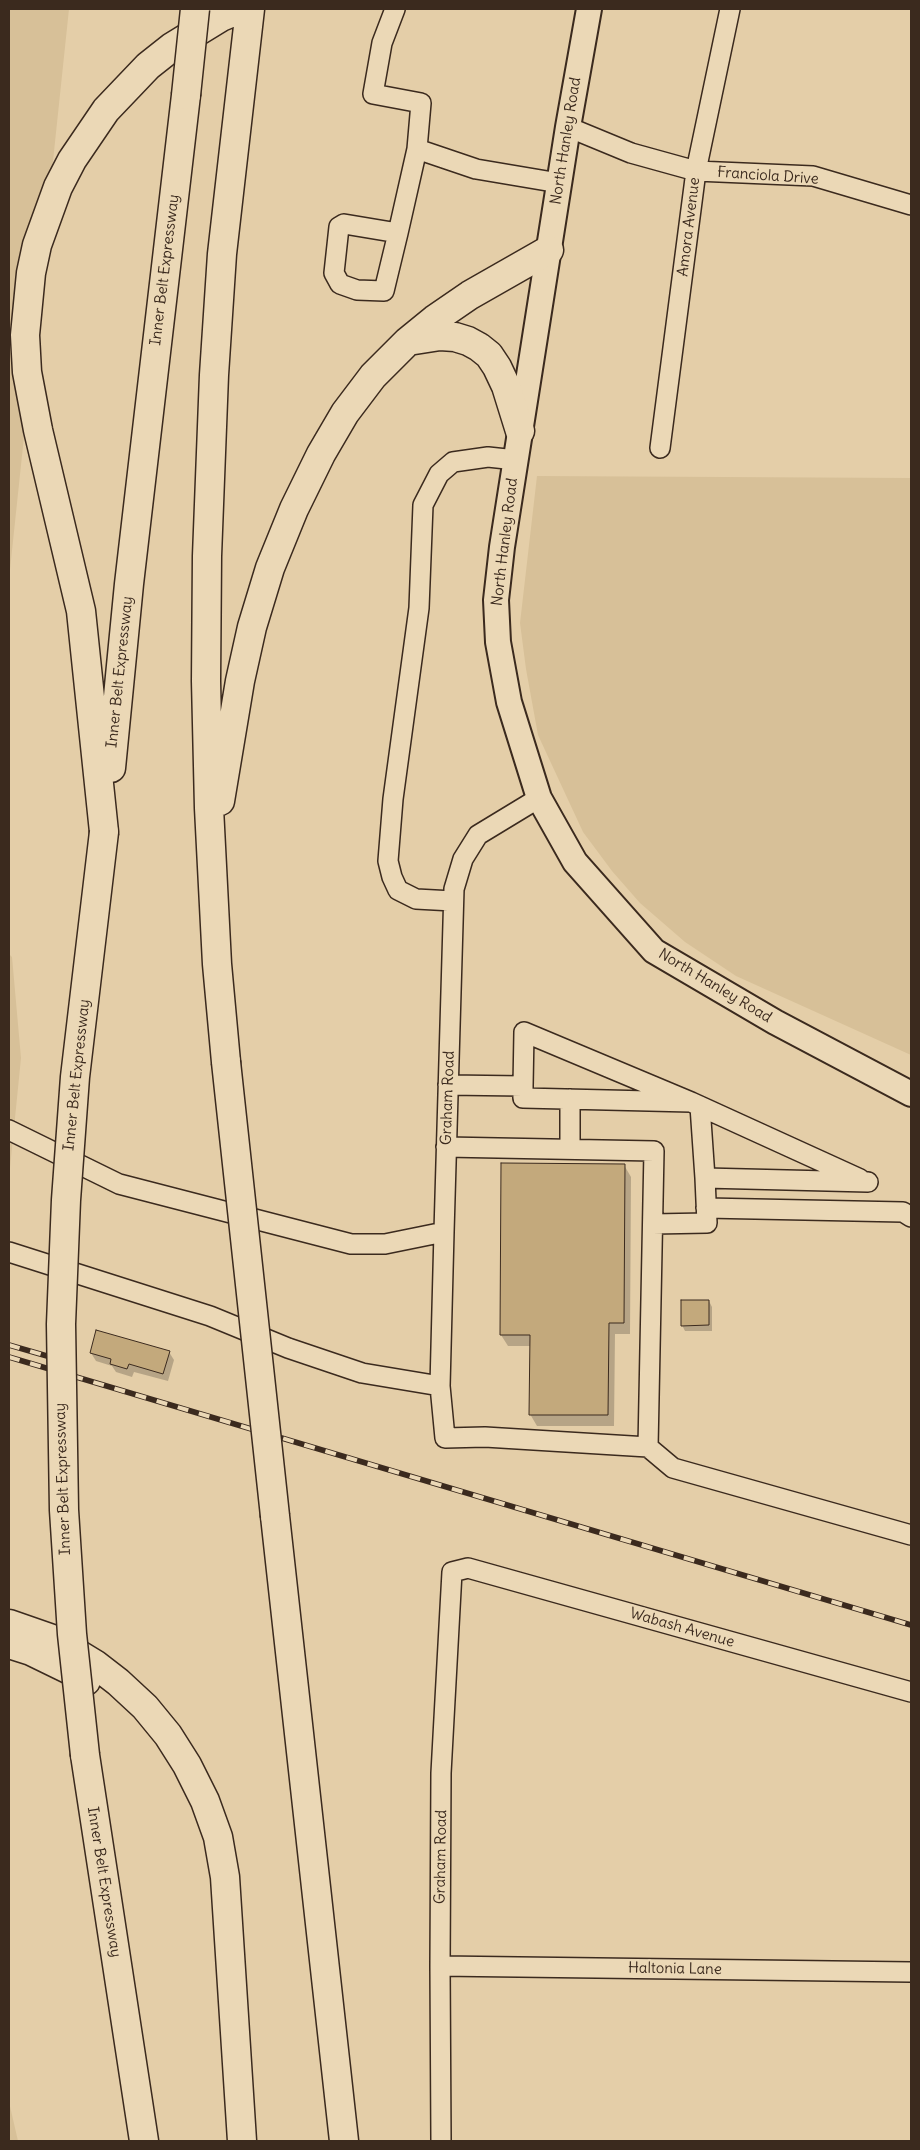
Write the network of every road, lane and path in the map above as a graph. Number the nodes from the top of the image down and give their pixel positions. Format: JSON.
{"nodes":[{"id":1,"x":195,"y":9,"type":"edge"},
{"id":2,"x":240,"y":9,"type":"edge"},
{"id":3,"x":250,"y":9,"type":"edge"},
{"id":4,"x":395,"y":9,"type":"edge"},
{"id":5,"x":589,"y":9,"type":"edge"},
{"id":6,"x":730,"y":9,"type":"edge"},
{"id":7,"x":568,"y":126,"type":"junction"},
{"id":8,"x":417,"y":149,"type":"junction"},
{"id":9,"x":696,"y":171,"type":"junction"},
{"id":10,"x":559,"y":183,"type":"junction"},
{"id":11,"x":911,"y":205,"type":"edge"},
{"id":12,"x":398,"y":233,"type":"dead end"},
{"id":13,"x":549,"y":250,"type":"junction"},
{"id":14,"x":408,"y":341,"type":"junction"},
{"id":15,"x":520,"y":431,"type":"junction"},
{"id":16,"x":660,"y":448,"type":"dead end"},
{"id":17,"x":516,"y":460,"type":"junction"},
{"id":18,"x":539,"y":798,"type":"junction"},
{"id":19,"x":104,"y":832,"type":"junction"},
{"id":20,"x":211,"y":857,"type":"junction"},
{"id":21,"x":453,"y":901,"type":"junction"},
{"id":22,"x":448,"y":1085,"type":"junction"},
{"id":23,"x":523,"y":1086,"type":"junction"},
{"id":24,"x":911,"y":1094,"type":"edge"},
{"id":25,"x":570,"y":1099,"type":"junction"},
{"id":26,"x":696,"y":1104,"type":"junction"},
{"id":27,"x":9,"y":1130,"type":"edge"},
{"id":28,"x":446,"y":1147,"type":"junction"},
{"id":29,"x":570,"y":1149,"type":"junction"},
{"id":30,"x":705,"y":1178,"type":"junction"},
{"id":31,"x":706,"y":1208,"type":"junction"},
{"id":32,"x":911,"y":1218,"type":"edge"},
{"id":33,"x":652,"y":1224,"type":"junction"},
{"id":34,"x":444,"y":1232,"type":"junction"},
{"id":35,"x":9,"y":1252,"type":"edge"},
{"id":36,"x":440,"y":1386,"type":"junction"},
{"id":37,"x":648,"y":1447,"type":"junction"},
{"id":38,"x":911,"y":1535,"type":"edge"},
{"id":39,"x":452,"y":1572,"type":"joint"},
{"id":40,"x":9,"y":1624,"type":"edge"},
{"id":41,"x":9,"y":1644,"type":"edge"},
{"id":42,"x":911,"y":1692,"type":"edge"},
{"id":43,"x":440,"y":1966,"type":"junction"},
{"id":44,"x":911,"y":1972,"type":"edge"},
{"id":45,"x":143,"y":2139,"type":"edge"},
{"id":46,"x":224,"y":2141,"type":"edge"},
{"id":47,"x":242,"y":2141,"type":"edge"},
{"id":48,"x":344,"y":2141,"type":"edge"},
{"id":49,"x":441,"y":2141,"type":"edge"}],
"edges":[{"from":1,"to":19,"type":"highway","name":"Inner Belt Expressway","bridge":true},
{"from":2,"to":19,"type":"highway"},
{"from":3,"to":20,"type":"highway"},
{"from":4,"to":8,"type":"street"},
{"from":5,"to":7,"type":"main road","name":"North Hanley Road"},
{"from":6,"to":9,"type":"street","name":"Amora Avenue"},
{"from":7,"to":9,"type":"street","name":"Franciola Drive"},
{"from":7,"to":10,"type":"main road","name":"North Hanley Road"},
{"from":8,"to":10,"type":"street"},
{"from":8,"to":12,"type":"street"},
{"from":9,"to":11,"type":"street","name":"Franciola Drive"},
{"from":9,"to":16,"type":"street","name":"Amora Avenue"},
{"from":10,"to":13,"type":"main road","name":"North Hanley Road"},
{"from":13,"to":14,"type":"highway"},
{"from":13,"to":15,"type":"main road","name":"North Hanley Road"},
{"from":14,"to":15,"type":"highway"},
{"from":14,"to":20,"type":"highway"},
{"from":15,"to":17,"type":"main road","name":"North Hanley Road"},
{"from":17,"to":18,"type":"main road","name":"North Hanley Road"},
{"from":17,"to":21,"type":"street"},
{"from":18,"to":21,"type":"street","name":"Graham Road"},
{"from":18,"to":24,"type":"main road","name":"North Hanley Road"},
{"from":19,"to":45,"type":"highway","name":"Inner Belt Expressway","bridge":true},
{"from":20,"to":48,"type":"highway","bridge":true},
{"from":21,"to":22,"type":"street","name":"Graham Road"},
{"from":22,"to":23,"type":"street"},
{"from":22,"to":28,"type":"street","name":"Graham Road"},
{"from":23,"to":25,"type":"street"},
{"from":23,"to":26,"type":"street"},
{"from":25,"to":26,"type":"street"},
{"from":25,"to":29,"type":"street"},
{"from":26,"to":30,"type":"street"},
{"from":26,"to":30,"type":"street"},
{"from":27,"to":34,"type":"street"},
{"from":28,"to":29,"type":"street"},
{"from":28,"to":34,"type":"street","name":"Graham Road"},
{"from":29,"to":33,"type":"street"},
{"from":30,"to":31,"type":"street"},
{"from":31,"to":32,"type":"street"},
{"from":31,"to":33,"type":"street"},
{"from":33,"to":37,"type":"street"},
{"from":34,"to":36,"type":"street","name":"Graham Road"},
{"from":35,"to":36,"type":"street"},
{"from":36,"to":37,"type":"street","name":"Graham Road"},
{"from":37,"to":38,"type":"street"},
{"from":39,"to":42,"type":"street","name":"Wabash Avenue"},
{"from":39,"to":43,"type":"street","name":"Graham Road"},
{"from":40,"to":47,"type":"highway"},
{"from":41,"to":46,"type":"highway"},
{"from":43,"to":44,"type":"street","name":"Haltonia Lane"},
{"from":43,"to":49,"type":"street","name":"Graham Road"}]}
